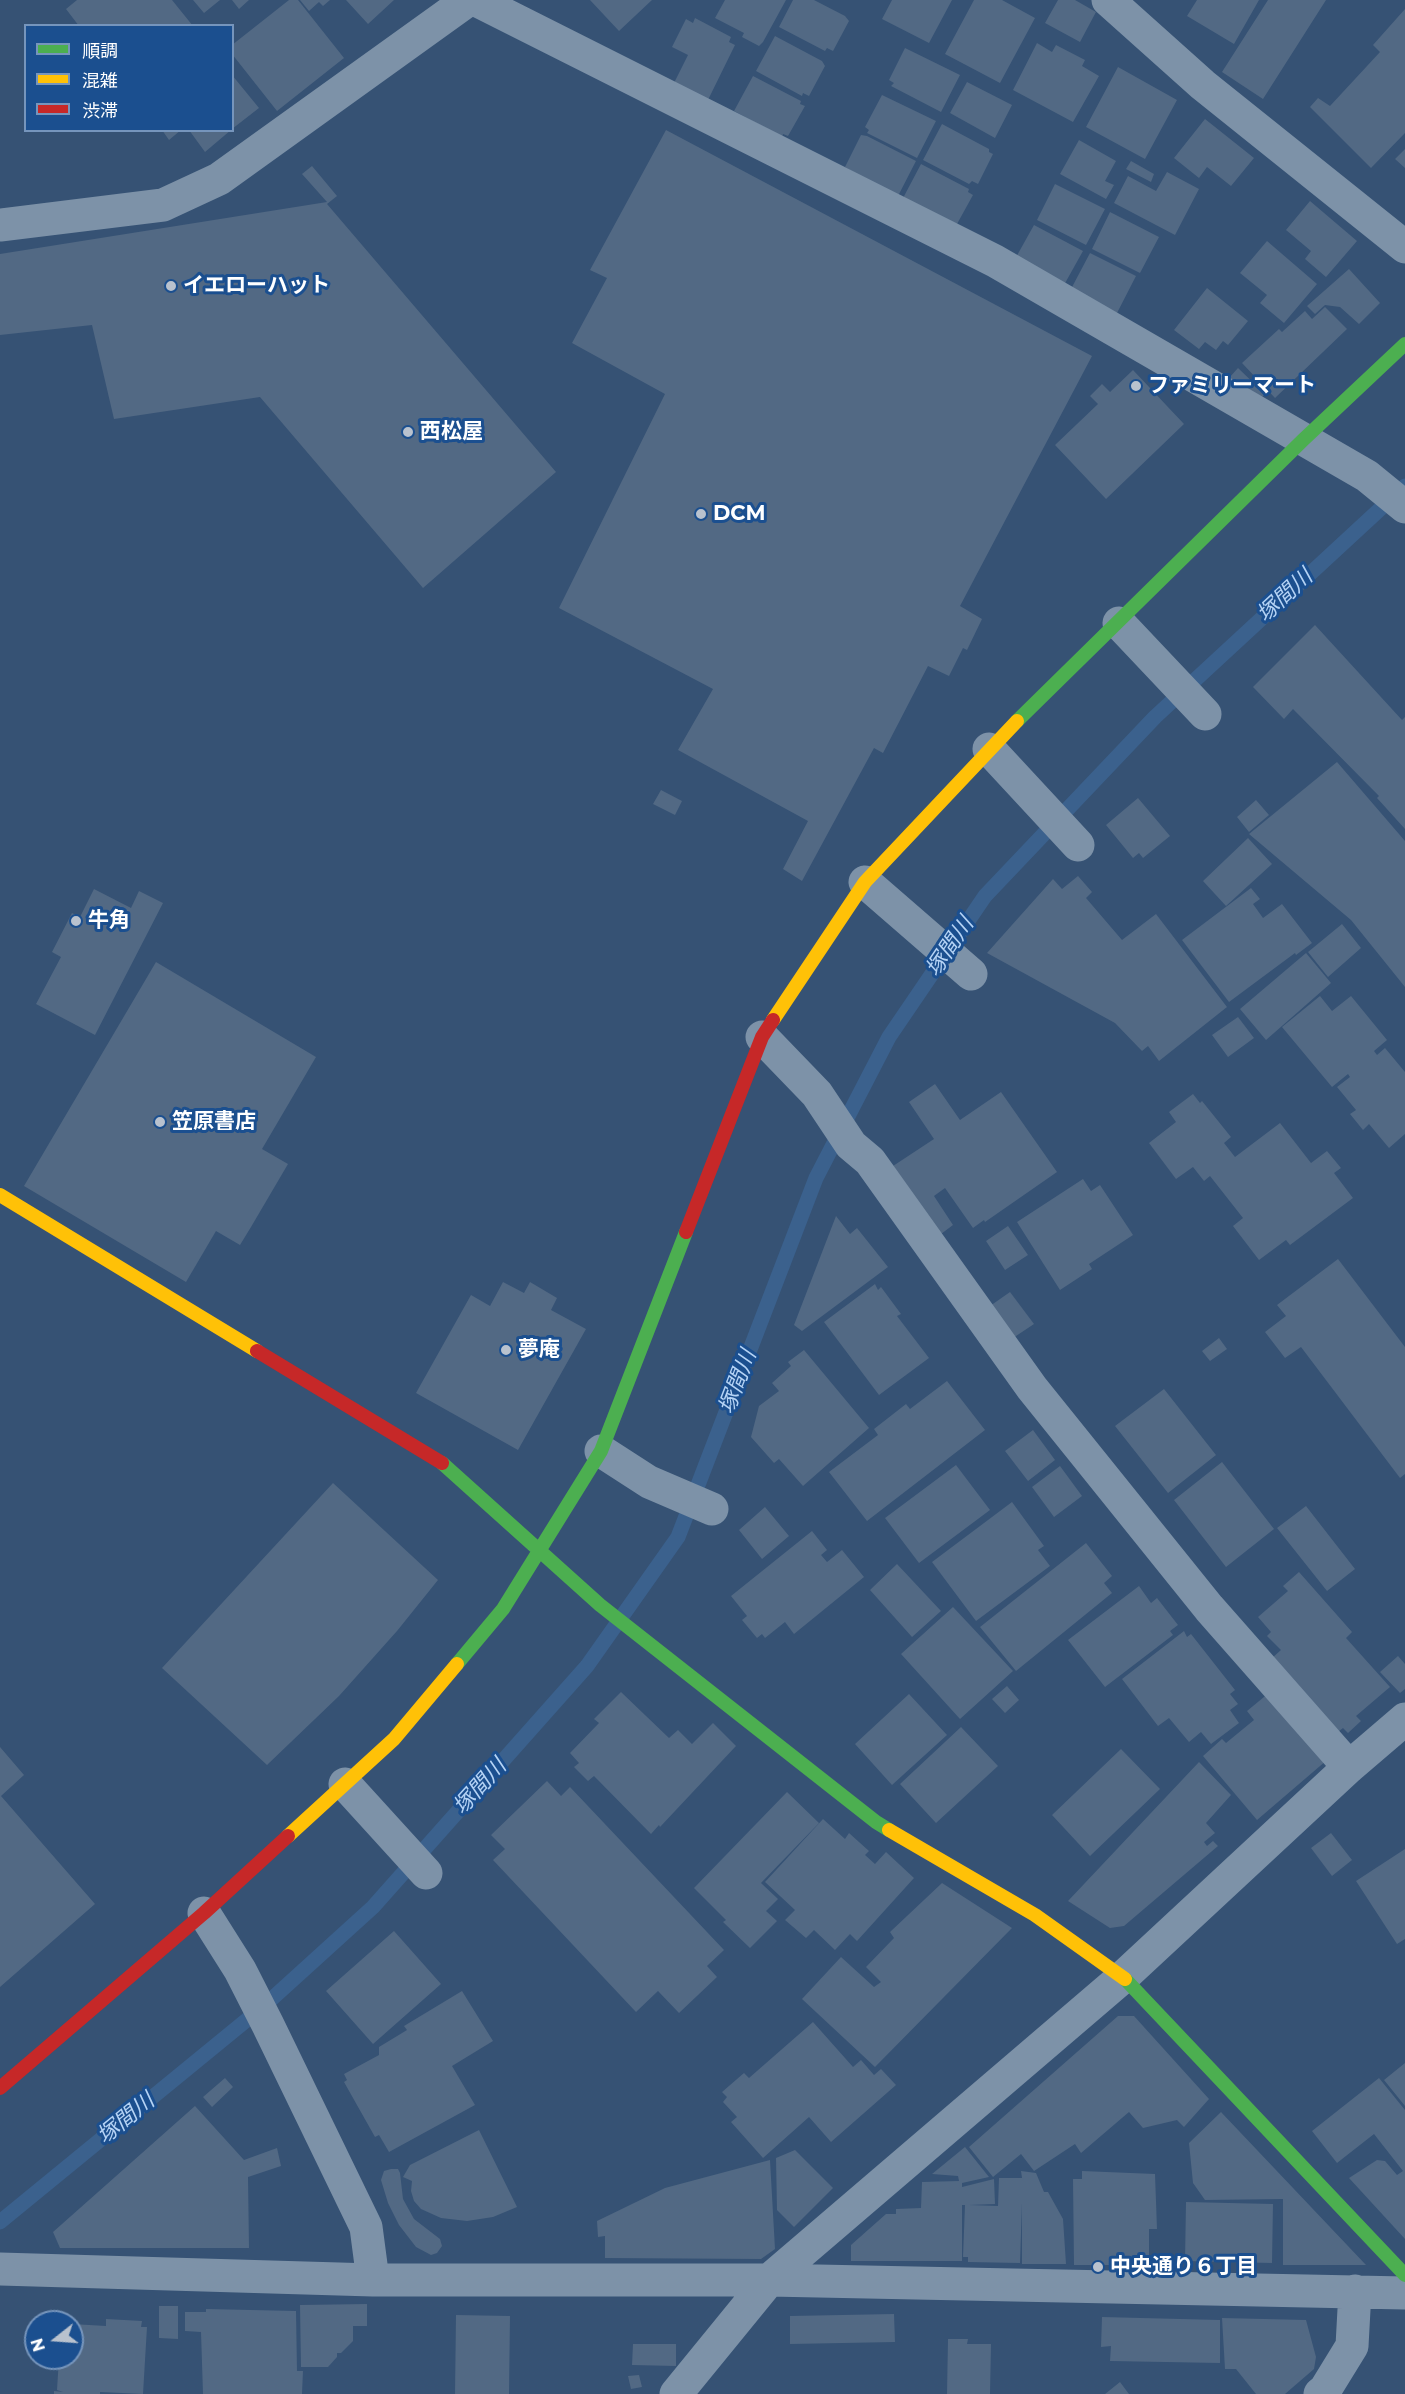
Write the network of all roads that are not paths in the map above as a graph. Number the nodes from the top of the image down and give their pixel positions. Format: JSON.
{"nodes":[{"id":1,"x":468,"y":0,"type":"edge"},
{"id":2,"x":476,"y":0,"type":"edge"},
{"id":3,"x":1108,"y":0,"type":"edge"},
{"id":4,"x":0,"y":225,"type":"edge"},
{"id":5,"x":1405,"y":247,"type":"edge"},
{"id":6,"x":1405,"y":344,"type":"edge"},
{"id":7,"x":1303,"y":440,"type":"junction"},
{"id":8,"x":1405,"y":507,"type":"edge"},
{"id":9,"x":1119,"y":623,"type":"junction"},
{"id":10,"x":1205,"y":714,"type":"dead end"},
{"id":11,"x":989,"y":749,"type":"junction"},
{"id":12,"x":1078,"y":845,"type":"dead end"},
{"id":13,"x":865,"y":882,"type":"junction"},
{"id":14,"x":971,"y":974,"type":"dead end"},
{"id":15,"x":762,"y":1037,"type":"junction"},
{"id":16,"x":0,"y":1195,"type":"edge"},
{"id":17,"x":601,"y":1451,"type":"junction"},
{"id":18,"x":712,"y":1509,"type":"dead end"},
{"id":19,"x":542,"y":1550,"type":"junction"},
{"id":20,"x":1405,"y":1719,"type":"edge"},
{"id":21,"x":1349,"y":1767,"type":"junction"},
{"id":22,"x":345,"y":1784,"type":"junction"},
{"id":23,"x":426,"y":1873,"type":"dead end"},
{"id":24,"x":204,"y":1914,"type":"junction"},
{"id":25,"x":1123,"y":1977,"type":"junction"},
{"id":26,"x":0,"y":2088,"type":"edge"},
{"id":27,"x":0,"y":2269,"type":"edge"},
{"id":28,"x":1405,"y":2275,"type":"edge"},
{"id":29,"x":373,"y":2280,"type":"junction"},
{"id":30,"x":769,"y":2280,"type":"junction"},
{"id":31,"x":1355,"y":2290,"type":"junction"},
{"id":32,"x":1405,"y":2293,"type":"edge"},
{"id":33,"x":676,"y":2394,"type":"edge"},
{"id":34,"x":1320,"y":2394,"type":"edge"}],
"edges":[{"from":1,"to":4,"type":"street"},
{"from":2,"to":7,"type":"street"},
{"from":3,"to":5,"type":"street"},
{"from":6,"to":7,"type":"street"},
{"from":7,"to":8,"type":"street"},
{"from":7,"to":9,"type":"street"},
{"from":9,"to":10,"type":"street"},
{"from":9,"to":11,"type":"street"},
{"from":11,"to":12,"type":"street"},
{"from":11,"to":13,"type":"street"},
{"from":13,"to":14,"type":"street"},
{"from":13,"to":15,"type":"street"},
{"from":15,"to":17,"type":"street"},
{"from":15,"to":21,"type":"street"},
{"from":16,"to":19,"type":"street"},
{"from":17,"to":18,"type":"street"},
{"from":17,"to":19,"type":"street"},
{"from":19,"to":22,"type":"street"},
{"from":19,"to":25,"type":"street"},
{"from":20,"to":21,"type":"street"},
{"from":21,"to":25,"type":"street"},
{"from":22,"to":23,"type":"street"},
{"from":22,"to":24,"type":"street"},
{"from":24,"to":26,"type":"street"},
{"from":24,"to":29,"type":"street"},
{"from":25,"to":28,"type":"street"},
{"from":25,"to":30,"type":"street"},
{"from":27,"to":29,"type":"street"},
{"from":29,"to":30,"type":"street"},
{"from":30,"to":31,"type":"street"},
{"from":30,"to":33,"type":"street"},
{"from":31,"to":32,"type":"street"},
{"from":31,"to":34,"type":"street"}]}
